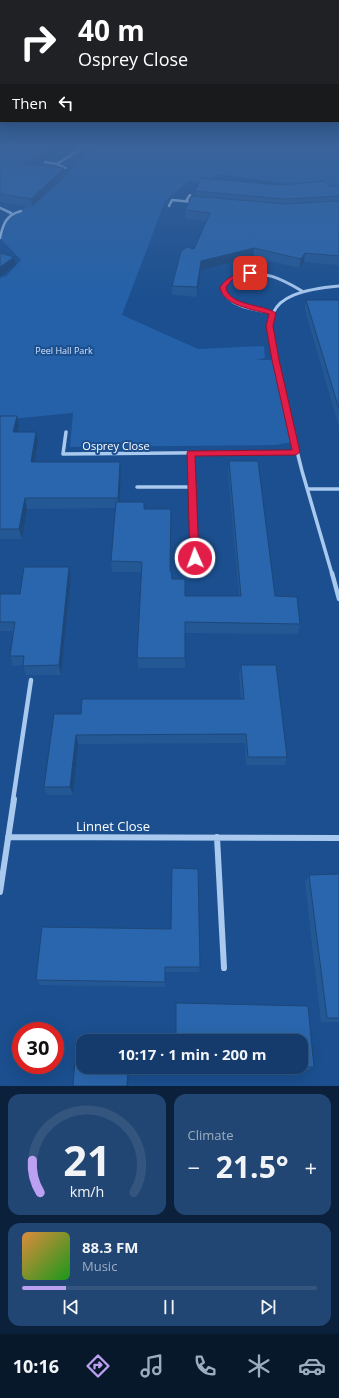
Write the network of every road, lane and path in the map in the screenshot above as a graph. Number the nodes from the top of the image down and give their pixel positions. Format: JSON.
{"nodes":[{"id":1,"x":186,"y":201,"type":"joint"},
{"id":2,"x":194,"y":202,"type":"edge"},
{"id":3,"x":169,"y":206,"type":"dead end"},
{"id":4,"x":0,"y":208,"type":"edge"},
{"id":5,"x":21,"y":211,"type":"dead end"},
{"id":6,"x":11,"y":214,"type":"junction"},
{"id":7,"x":0,"y":238,"type":"edge"},
{"id":8,"x":339,"y":286,"type":"edge"},
{"id":9,"x":302,"y":291,"type":"junction"},
{"id":10,"x":273,"y":313,"type":"junction"},
{"id":11,"x":66,"y":432,"type":"dead end"},
{"id":12,"x":296,"y":452,"type":"junction"},
{"id":13,"x":191,"y":453,"type":"junction"},
{"id":14,"x":137,"y":487,"type":"dead end"},
{"id":15,"x":192,"y":487,"type":"junction"},
{"id":16,"x":308,"y":489,"type":"junction"},
{"id":17,"x":339,"y":489,"type":"edge"},
{"id":18,"x":195,"y":558,"type":"dead end"},
{"id":19,"x":339,"y":599,"type":"edge"},
{"id":20,"x":31,"y":680,"type":"dead end"},
{"id":21,"x":8,"y":837,"type":"junction"},
{"id":22,"x":217,"y":837,"type":"junction"},
{"id":23,"x":339,"y":838,"type":"edge"},
{"id":24,"x":0,"y":892,"type":"edge"},
{"id":25,"x":224,"y":968,"type":"dead end"}],
"edges":[{"from":1,"to":2,"type":"street"},
{"from":1,"to":3,"type":"street"},
{"from":4,"to":6,"type":"street"},
{"from":5,"to":6,"type":"street"},
{"from":6,"to":7,"type":"street"},
{"from":8,"to":9,"type":"street"},
{"from":9,"to":10,"type":"street"},
{"from":9,"to":10,"type":"street"},
{"from":10,"to":12,"type":"street"},
{"from":11,"to":13,"type":"street","name":"Osprey Close"},
{"from":12,"to":13,"type":"street","name":"Osprey Close"},
{"from":12,"to":16,"type":"street"},
{"from":13,"to":15,"type":"street"},
{"from":14,"to":15,"type":"street"},
{"from":15,"to":18,"type":"street"},
{"from":16,"to":17,"type":"street"},
{"from":16,"to":19,"type":"street"},
{"from":20,"to":21,"type":"street"},
{"from":21,"to":22,"type":"street","name":"Linnet Close"},
{"from":21,"to":24,"type":"street"},
{"from":22,"to":23,"type":"street","name":"Linnet Close"},
{"from":22,"to":25,"type":"street"}]}
